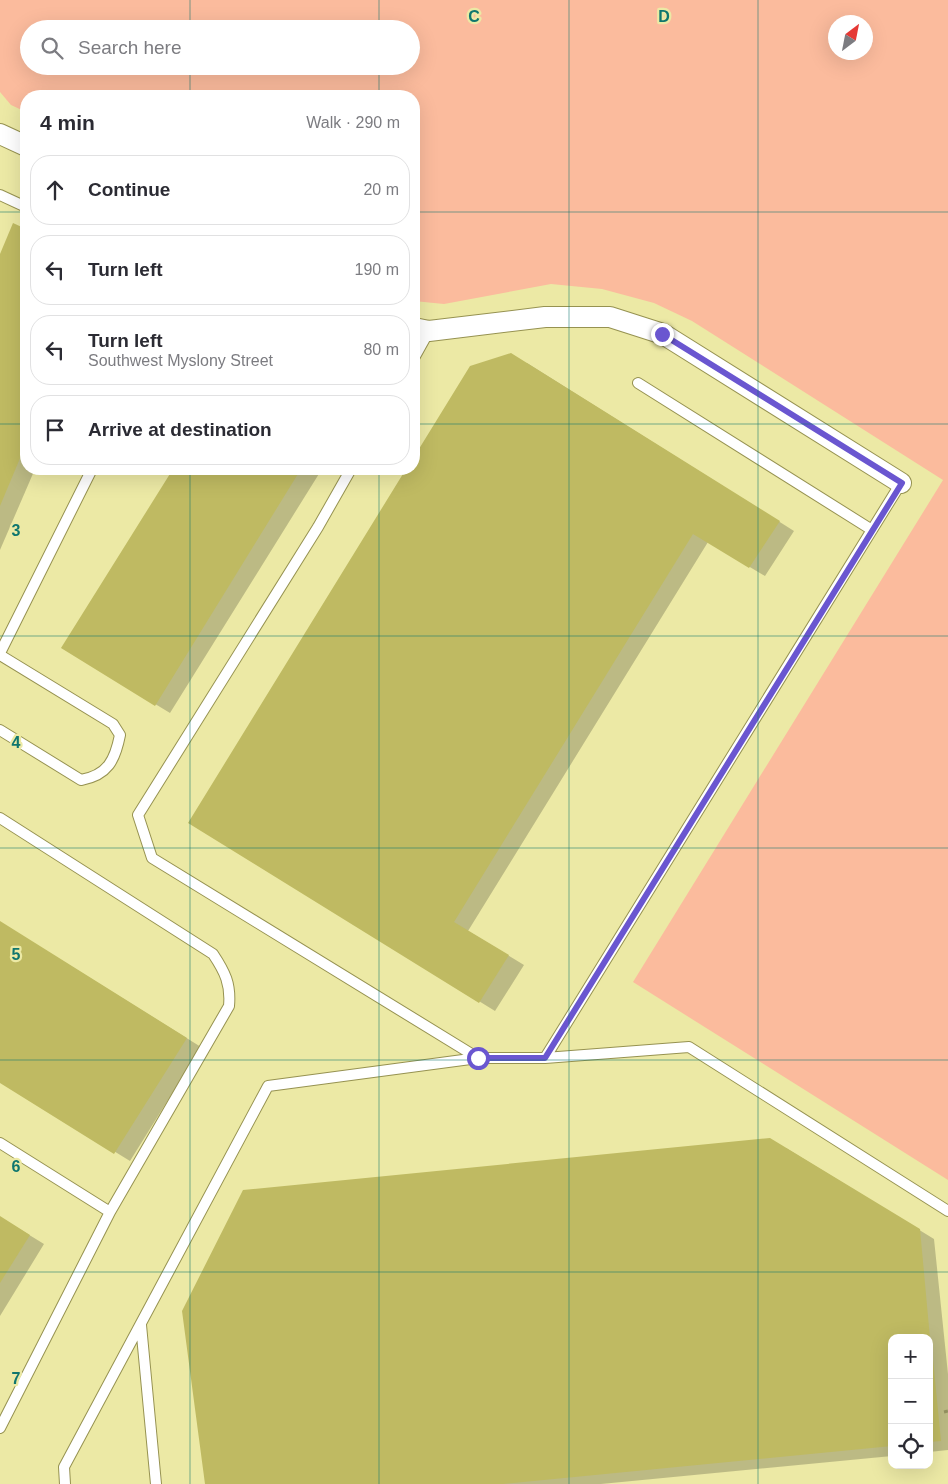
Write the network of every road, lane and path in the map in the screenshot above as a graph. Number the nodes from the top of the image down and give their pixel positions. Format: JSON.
{"nodes":[{"id":1,"x":0,"y":134,"type":"edge"},
{"id":2,"x":20,"y":143,"type":"edge"},
{"id":3,"x":0,"y":195,"type":"edge"},
{"id":4,"x":20,"y":203,"type":"edge"},
{"id":5,"x":421,"y":330,"type":"edge"},
{"id":6,"x":638,"y":383,"type":"dead end"},
{"id":7,"x":89,"y":475,"type":"edge"},
{"id":8,"x":348,"y":475,"type":"edge"},
{"id":9,"x":902,"y":483,"type":"joint"},
{"id":10,"x":872,"y":530,"type":"junction"},
{"id":11,"x":0,"y":654,"type":"edge"},
{"id":12,"x":0,"y":730,"type":"edge"},
{"id":13,"x":0,"y":818,"type":"edge"},
{"id":14,"x":478,"y":1058,"type":"junction"},
{"id":15,"x":545,"y":1058,"type":"junction"},
{"id":16,"x":0,"y":1143,"type":"edge"},
{"id":17,"x":948,"y":1211,"type":"edge"},
{"id":18,"x":110,"y":1212,"type":"junction"},
{"id":19,"x":141,"y":1324,"type":"junction"},
{"id":20,"x":0,"y":1428,"type":"edge"},
{"id":21,"x":65,"y":1484,"type":"edge"},
{"id":22,"x":156,"y":1484,"type":"edge"}],
"edges":[{"from":1,"to":2,"type":"street"},
{"from":3,"to":4,"type":"lane"},
{"from":5,"to":9,"type":"street"},
{"from":6,"to":10,"type":"lane"},
{"from":7,"to":11,"type":"lane"},
{"from":8,"to":14,"type":"lane"},
{"from":9,"to":10,"type":"lane"},
{"from":10,"to":15,"type":"lane"},
{"from":11,"to":12,"type":"lane"},
{"from":13,"to":18,"type":"lane"},
{"from":14,"to":15,"type":"lane"},
{"from":14,"to":19,"type":"lane"},
{"from":15,"to":17,"type":"lane"},
{"from":16,"to":18,"type":"lane"},
{"from":18,"to":20,"type":"lane"},
{"from":19,"to":21,"type":"lane"},
{"from":19,"to":22,"type":"lane"}]}
